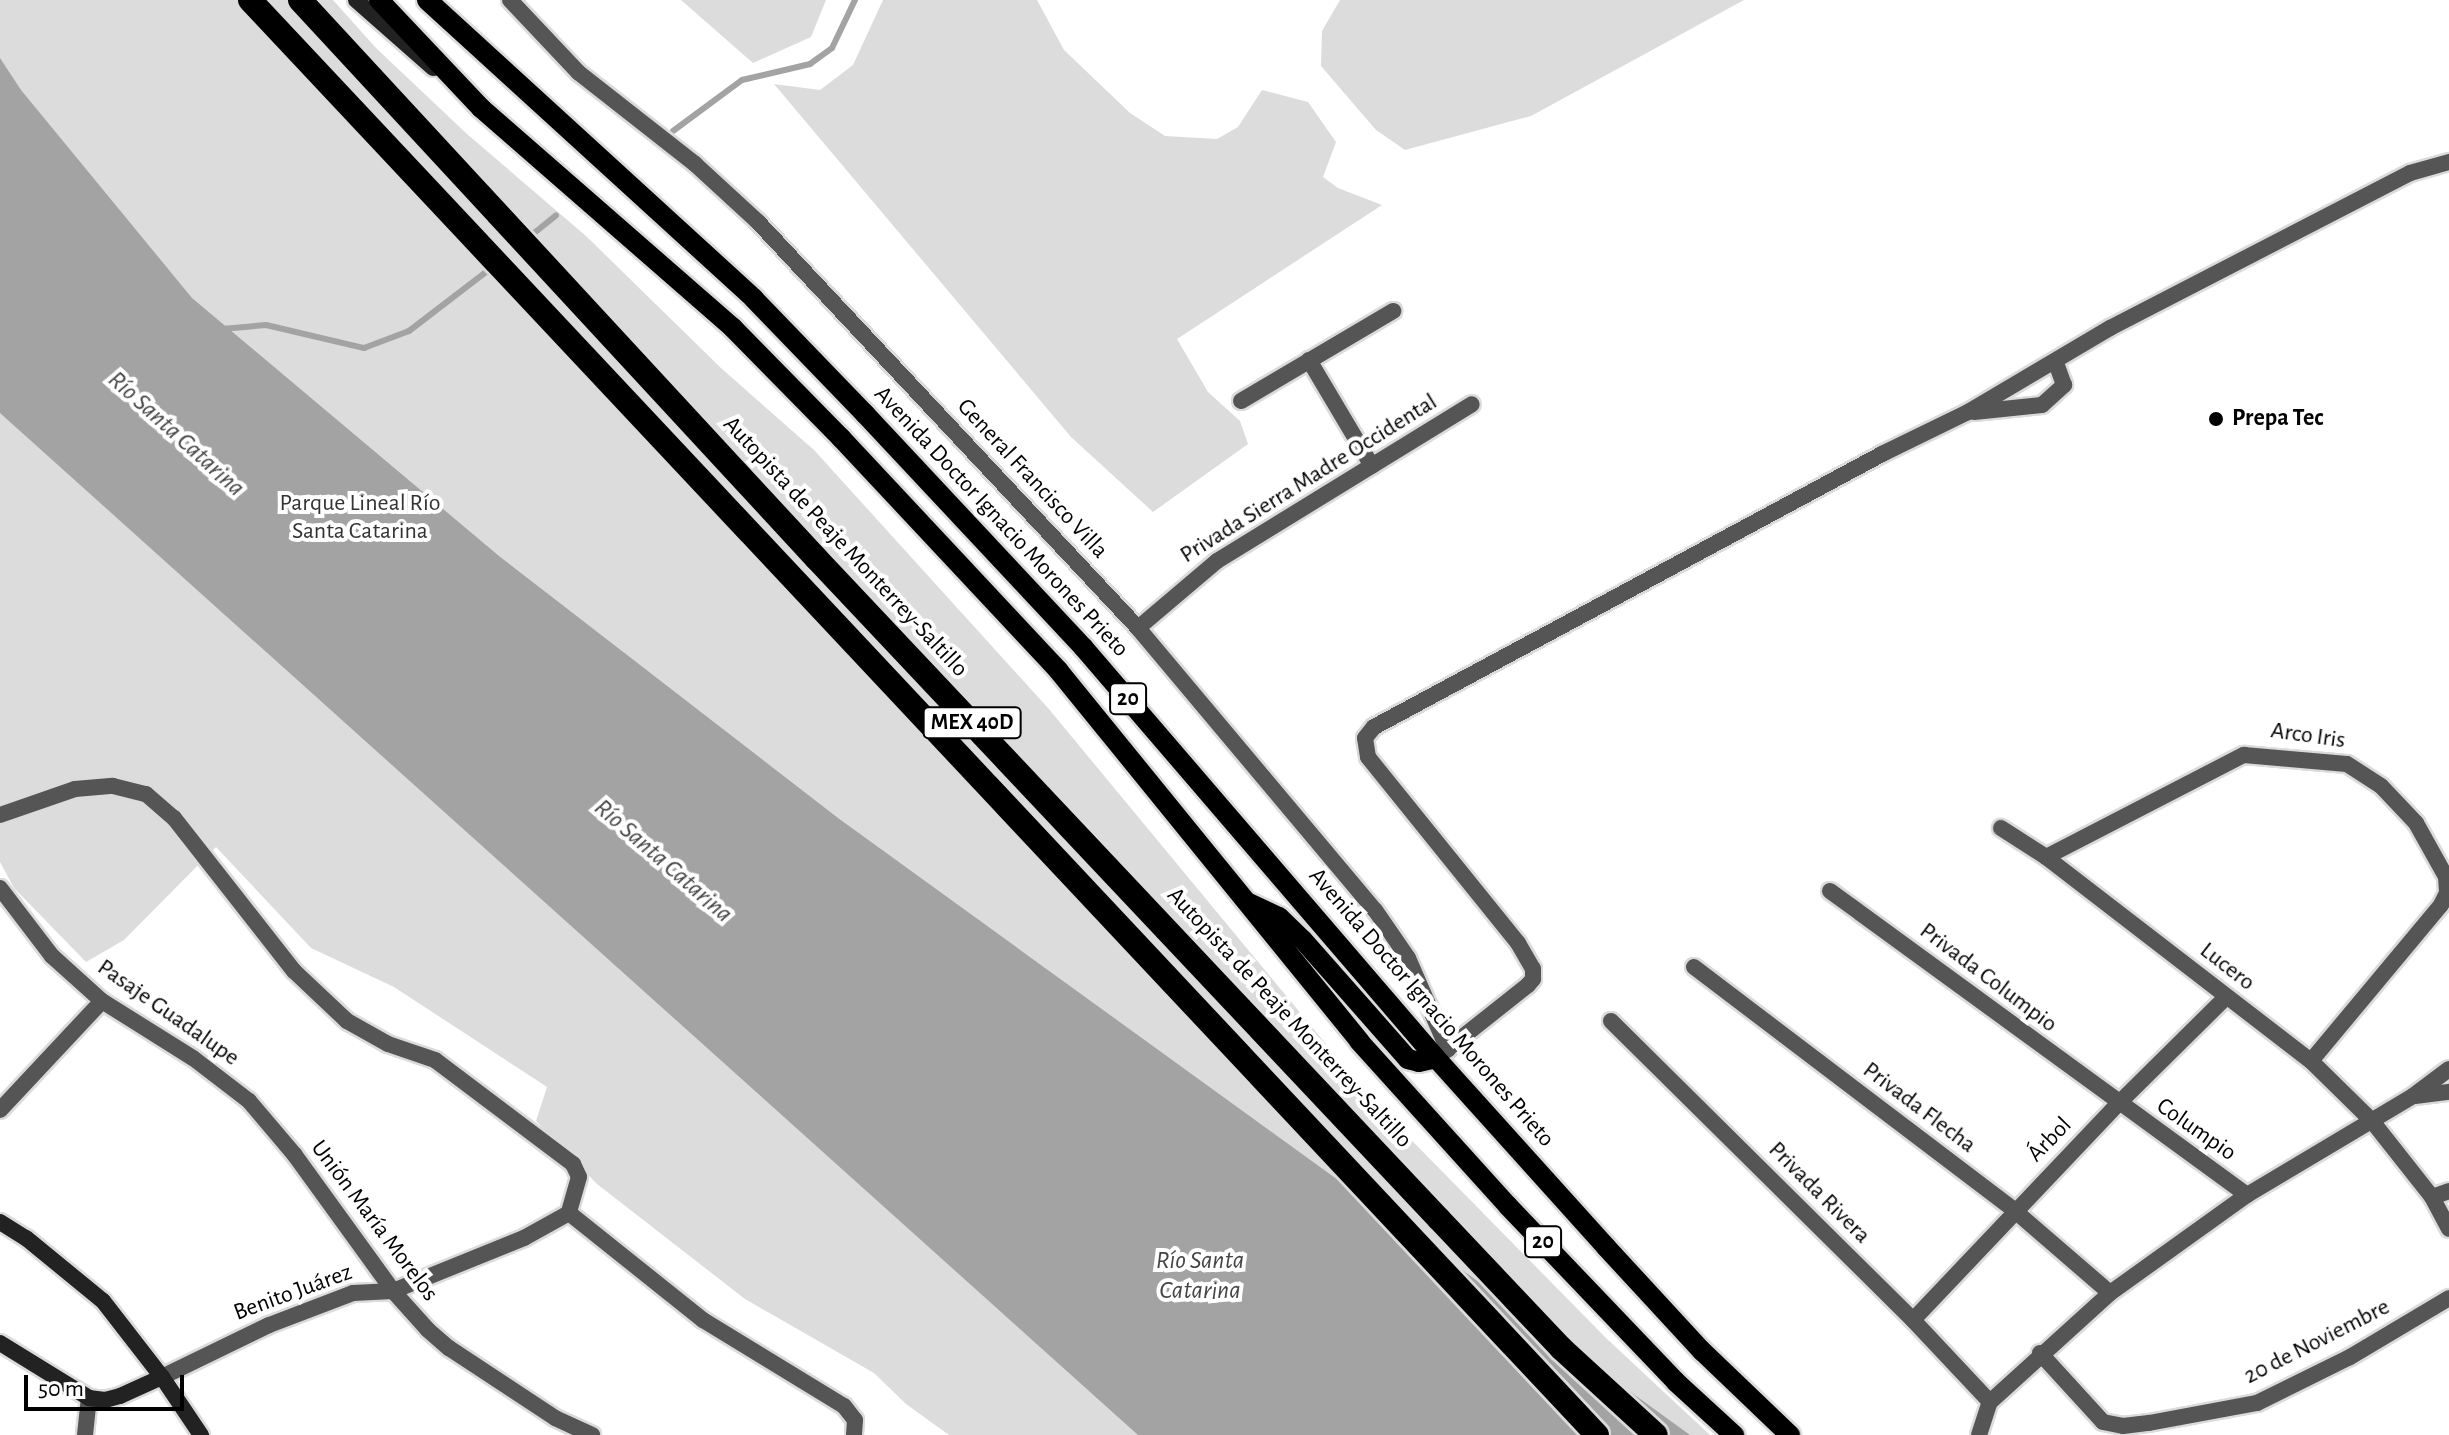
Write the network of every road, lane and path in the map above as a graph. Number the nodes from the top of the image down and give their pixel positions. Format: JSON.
{"nodes":[{"id":1,"x":250,"y":0,"type":"edge"},
{"id":2,"x":300,"y":0,"type":"edge"},
{"id":3,"x":356,"y":0,"type":"edge"},
{"id":4,"x":379,"y":0,"type":"edge"},
{"id":5,"x":427,"y":0,"type":"edge"},
{"id":6,"x":510,"y":0,"type":"edge"},
{"id":7,"x":481,"y":108,"type":"junction"},
{"id":8,"x":2449,"y":162,"type":"edge"},
{"id":9,"x":1393,"y":311,"type":"dead end"},
{"id":10,"x":1309,"y":360,"type":"junction"},
{"id":11,"x":2060,"y":361,"type":"junction"},
{"id":12,"x":1241,"y":401,"type":"dead end"},
{"id":13,"x":1472,"y":404,"type":"dead end"},
{"id":14,"x":1968,"y":412,"type":"junction"},
{"id":15,"x":1372,"y":466,"type":"junction"},
{"id":16,"x":1138,"y":628,"type":"junction"},
{"id":17,"x":0,"y":815,"type":"edge"},
{"id":18,"x":2001,"y":828,"type":"dead end"},
{"id":19,"x":2046,"y":857,"type":"junction"},
{"id":20,"x":0,"y":888,"type":"edge"},
{"id":21,"x":1830,"y":891,"type":"dead end"},
{"id":22,"x":1245,"y":902,"type":"junction"},
{"id":23,"x":1694,"y":967,"type":"dead end"},
{"id":24,"x":2226,"y":997,"type":"junction"},
{"id":25,"x":102,"y":1001,"type":"junction"},
{"id":26,"x":1611,"y":1021,"type":"dead end"},
{"id":27,"x":1442,"y":1054,"type":"junction"},
{"id":28,"x":2311,"y":1061,"type":"junction"},
{"id":29,"x":2449,"y":1069,"type":"edge"},
{"id":30,"x":2449,"y":1092,"type":"edge"},
{"id":31,"x":2413,"y":1096,"type":"junction"},
{"id":32,"x":249,"y":1101,"type":"joint"},
{"id":33,"x":2118,"y":1104,"type":"junction"},
{"id":34,"x":0,"y":1110,"type":"edge"},
{"id":35,"x":2372,"y":1121,"type":"junction"},
{"id":36,"x":2449,"y":1191,"type":"edge"},
{"id":37,"x":2247,"y":1195,"type":"junction"},
{"id":38,"x":2432,"y":1197,"type":"junction"},
{"id":39,"x":2015,"y":1211,"type":"junction"},
{"id":40,"x":569,"y":1213,"type":"junction"},
{"id":41,"x":0,"y":1222,"type":"edge"},
{"id":42,"x":2449,"y":1229,"type":"edge"},
{"id":43,"x":393,"y":1291,"type":"junction"},
{"id":44,"x":2110,"y":1293,"type":"junction"},
{"id":45,"x":2449,"y":1298,"type":"edge"},
{"id":46,"x":1913,"y":1320,"type":"junction"},
{"id":47,"x":0,"y":1343,"type":"edge"},
{"id":48,"x":2040,"y":1353,"type":"junction"},
{"id":49,"x":162,"y":1377,"type":"junction"},
{"id":50,"x":89,"y":1398,"type":"junction"},
{"id":51,"x":1990,"y":1402,"type":"junction"},
{"id":52,"x":854,"y":1427,"type":"edge"},
{"id":53,"x":85,"y":1435,"type":"edge"},
{"id":54,"x":201,"y":1435,"type":"edge"},
{"id":55,"x":592,"y":1435,"type":"edge"},
{"id":56,"x":1597,"y":1435,"type":"edge"},
{"id":57,"x":1656,"y":1435,"type":"edge"},
{"id":58,"x":1734,"y":1435,"type":"edge"},
{"id":59,"x":1790,"y":1435,"type":"edge"},
{"id":60,"x":1979,"y":1435,"type":"edge"}],
"edges":[{"from":1,"to":56,"type":"highway","number":"MEX 40D"},
{"from":2,"to":57,"type":"highway","name":"Autopista de Peaje Monterrey-Saltillo","number":"MEX 40D"},
{"from":3,"to":7,"type":"street","number":"20"},
{"from":4,"to":7,"type":"main road","number":"20"},
{"from":5,"to":27,"type":"main road","name":"Avenida Doctor Ignacio Morones Prieto","number":"20"},
{"from":6,"to":16,"type":"street","name":"General Francisco Villa"},
{"from":7,"to":22,"type":"main road","number":"20"},
{"from":8,"to":11,"type":"street"},
{"from":9,"to":10,"type":"street"},
{"from":10,"to":12,"type":"street"},
{"from":10,"to":15,"type":"street"},
{"from":11,"to":14,"type":"street"},
{"from":11,"to":14,"type":"street"},
{"from":13,"to":15,"type":"street","name":"Privada Sierra Madre Occidental"},
{"from":14,"to":27,"type":"street"},
{"from":15,"to":16,"type":"street","name":"Privada Sierra Madre Occidental"},
{"from":16,"to":27,"type":"street","name":"General Francisco Villa"},
{"from":17,"to":40,"type":"street"},
{"from":18,"to":19,"type":"street","name":"Lucero"},
{"from":19,"to":24,"type":"street","name":"Lucero"},
{"from":19,"to":28,"type":"street","name":"Arco Iris"},
{"from":20,"to":25,"type":"street","name":"Pasaje Guadalupe"},
{"from":21,"to":33,"type":"street","name":"Privada Columpio"},
{"from":22,"to":27,"type":"main road"},
{"from":22,"to":58,"type":"main road","number":"20"},
{"from":23,"to":39,"type":"street","name":"Privada Flecha"},
{"from":24,"to":28,"type":"street","name":"Lucero"},
{"from":24,"to":33,"type":"street","name":"Árbol"},
{"from":25,"to":32,"type":"street","name":"Pasaje Guadalupe"},
{"from":25,"to":34,"type":"street"},
{"from":26,"to":46,"type":"street","name":"Privada Rivera"},
{"from":27,"to":59,"type":"main road","name":"Avenida Doctor Ignacio Morones Prieto","number":"20"},
{"from":28,"to":35,"type":"street","name":"Lucero"},
{"from":29,"to":31,"type":"street"},
{"from":30,"to":31,"type":"street"},
{"from":31,"to":35,"type":"street"},
{"from":32,"to":43,"type":"street","name":"Unión María Morelos"},
{"from":33,"to":37,"type":"street","name":"Columpio"},
{"from":33,"to":39,"type":"street","name":"Árbol"},
{"from":35,"to":37,"type":"street"},
{"from":35,"to":38,"type":"street","name":"Lucero"},
{"from":36,"to":38,"type":"street"},
{"from":37,"to":44,"type":"street"},
{"from":38,"to":42,"type":"street","name":"Lucero"},
{"from":39,"to":44,"type":"street","name":"Privada Flecha"},
{"from":39,"to":46,"type":"street","name":"Árbol"},
{"from":40,"to":43,"type":"street","name":"Benito Juárez"},
{"from":40,"to":52,"type":"street"},
{"from":41,"to":49,"type":"street"},
{"from":43,"to":49,"type":"street","name":"Benito Juárez"},
{"from":43,"to":55,"type":"street","name":"Unión María Morelos"},
{"from":44,"to":48,"type":"street"},
{"from":45,"to":48,"type":"street","name":"20 de Noviembre"},
{"from":46,"to":51,"type":"street","name":"Privada Rivera"},
{"from":47,"to":50,"type":"street"},
{"from":48,"to":51,"type":"street"},
{"from":49,"to":50,"type":"street","name":"Benito Juárez"},
{"from":49,"to":54,"type":"street"},
{"from":50,"to":53,"type":"street"},
{"from":51,"to":60,"type":"street"}]}
